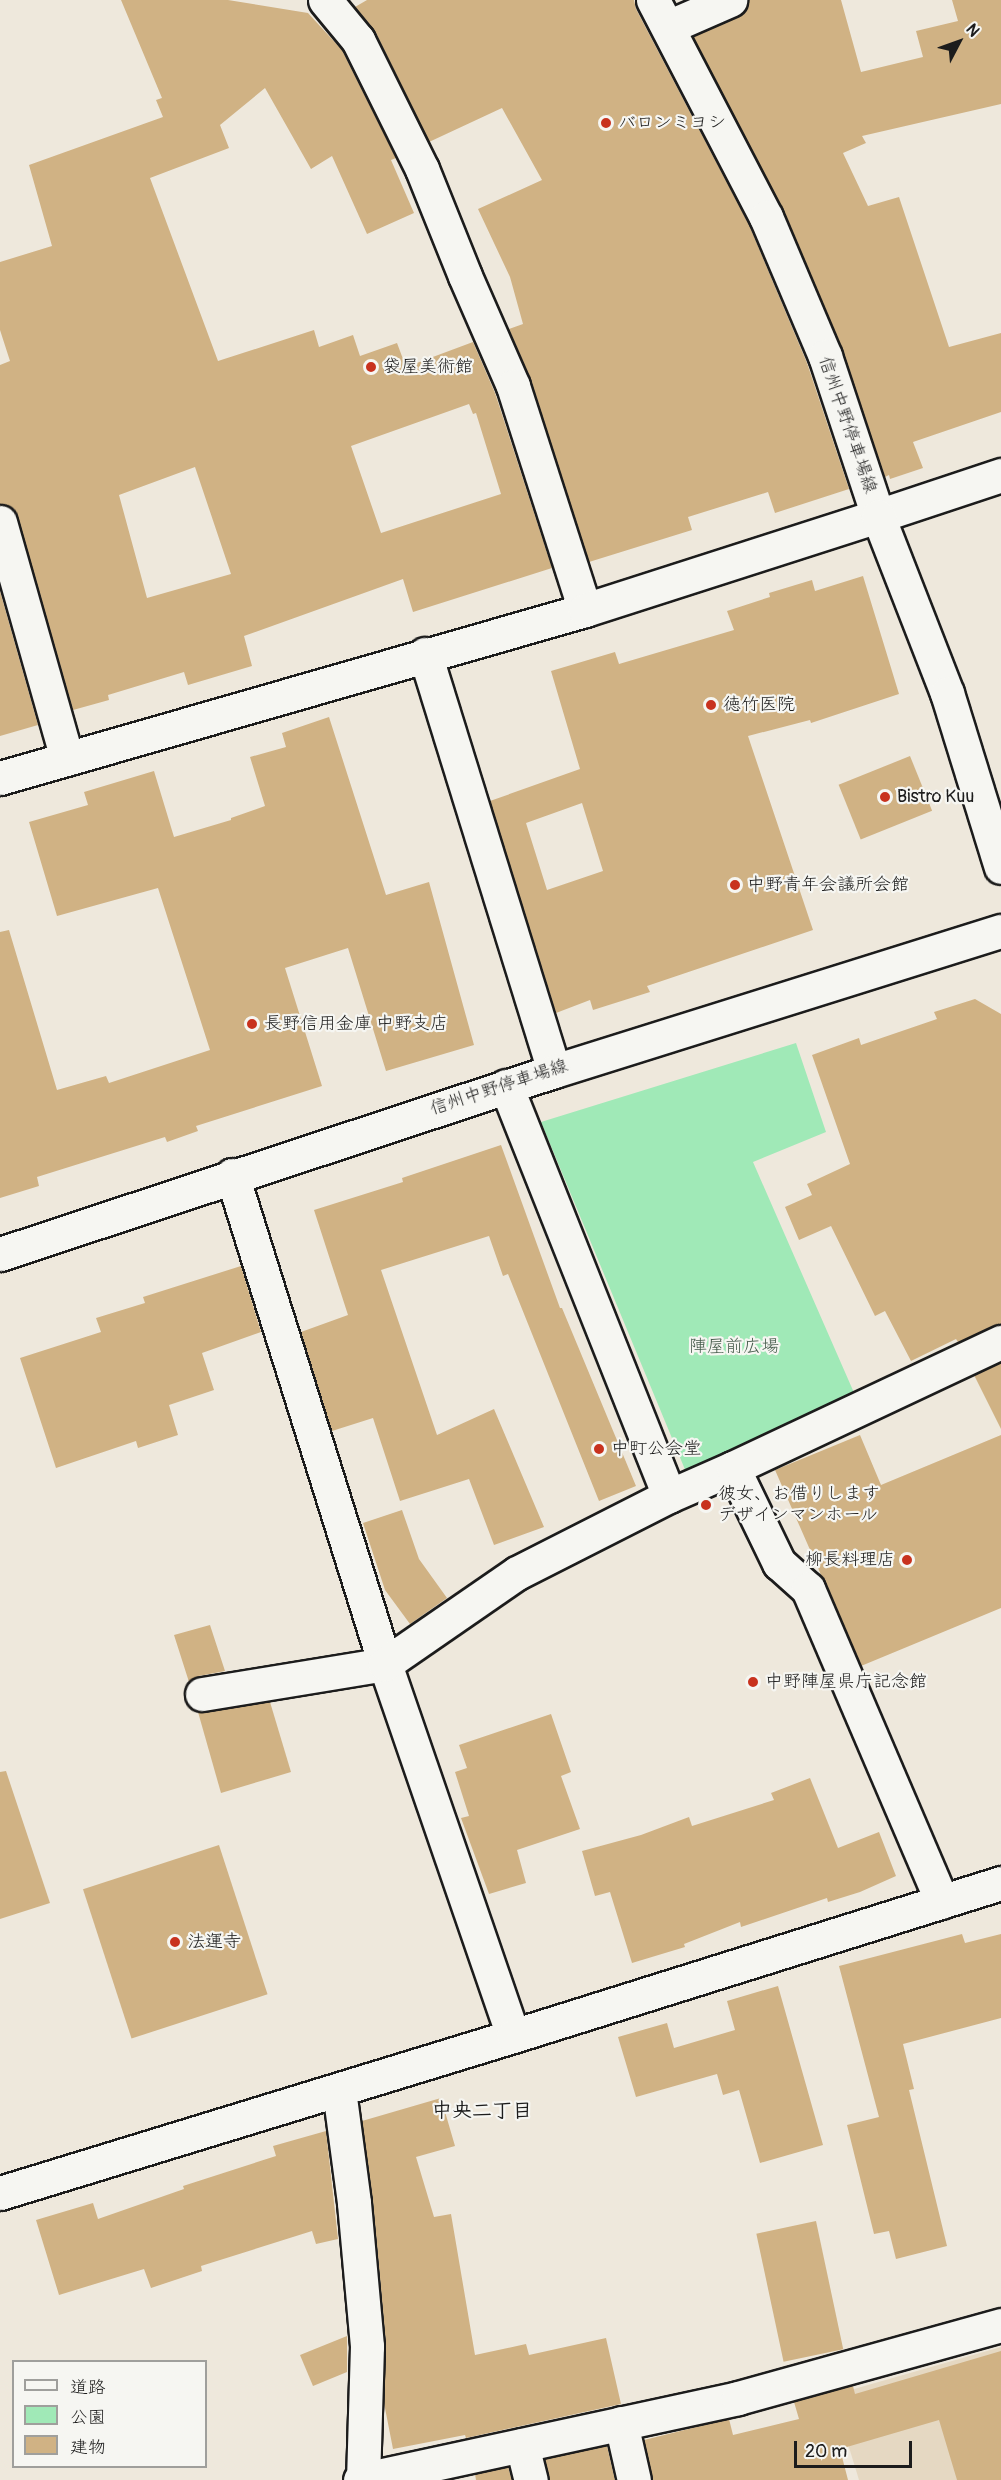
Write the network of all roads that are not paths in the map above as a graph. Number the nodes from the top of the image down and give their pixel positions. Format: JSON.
{"nodes":[{"id":1,"x":325,"y":0,"type":"edge"},
{"id":2,"x":730,"y":0,"type":"edge"},
{"id":3,"x":660,"y":14,"type":"edge"},
{"id":4,"x":1001,"y":475,"type":"edge"},
{"id":5,"x":878,"y":516,"type":"junction"},
{"id":6,"x":0,"y":522,"type":"edge"},
{"id":7,"x":585,"y":609,"type":"junction"},
{"id":8,"x":425,"y":654,"type":"junction"},
{"id":9,"x":67,"y":759,"type":"junction"},
{"id":10,"x":0,"y":778,"type":"edge"},
{"id":11,"x":1001,"y":867,"type":"edge"},
{"id":12,"x":1001,"y":931,"type":"edge"},
{"id":13,"x":554,"y":1071,"type":"junction"},
{"id":14,"x":506,"y":1086,"type":"junction"},
{"id":15,"x":232,"y":1175,"type":"junction"},
{"id":16,"x":0,"y":1254,"type":"edge"},
{"id":17,"x":1001,"y":1342,"type":"edge"},
{"id":18,"x":733,"y":1468,"type":"junction"},
{"id":19,"x":669,"y":1496,"type":"junction"},
{"id":20,"x":385,"y":1664,"type":"junction"},
{"id":21,"x":202,"y":1694,"type":"dead end"},
{"id":22,"x":1001,"y":1883,"type":"edge"},
{"id":23,"x":942,"y":1901,"type":"junction"},
{"id":24,"x":513,"y":2036,"type":"junction"},
{"id":25,"x":339,"y":2090,"type":"junction"},
{"id":26,"x":0,"y":2193,"type":"edge"},
{"id":27,"x":1001,"y":2325,"type":"edge"},
{"id":28,"x":621,"y":2423,"type":"junction"},
{"id":29,"x":522,"y":2445,"type":"junction"},
{"id":30,"x":429,"y":2473,"type":"edge"},
{"id":31,"x":362,"y":2480,"type":"edge"},
{"id":32,"x":531,"y":2480,"type":"edge"},
{"id":33,"x":634,"y":2480,"type":"edge"}],
"edges":[{"from":1,"to":7,"type":"street"},
{"from":2,"to":3,"type":"street"},
{"from":3,"to":5,"type":"street","name":"信州中野停車場線"},
{"from":4,"to":5,"type":"street"},
{"from":5,"to":7,"type":"street"},
{"from":5,"to":11,"type":"street","name":"信州中野停車場線"},
{"from":6,"to":9,"type":"street"},
{"from":7,"to":8,"type":"street"},
{"from":8,"to":9,"type":"street"},
{"from":8,"to":13,"type":"street"},
{"from":9,"to":10,"type":"street"},
{"from":12,"to":13,"type":"street","name":"信州中野停車場線"},
{"from":13,"to":14,"type":"street","name":"信州中野停車場線"},
{"from":14,"to":15,"type":"street","name":"信州中野停車場線"},
{"from":14,"to":19,"type":"street"},
{"from":15,"to":16,"type":"street","name":"信州中野停車場線"},
{"from":15,"to":20,"type":"street"},
{"from":17,"to":18,"type":"street"},
{"from":18,"to":19,"type":"street"},
{"from":18,"to":23,"type":"street"},
{"from":19,"to":20,"type":"street"},
{"from":20,"to":21,"type":"street"},
{"from":20,"to":24,"type":"street"},
{"from":22,"to":23,"type":"street"},
{"from":23,"to":24,"type":"street"},
{"from":24,"to":25,"type":"street"},
{"from":25,"to":26,"type":"street"},
{"from":25,"to":31,"type":"street"},
{"from":27,"to":28,"type":"street"},
{"from":28,"to":29,"type":"street"},
{"from":28,"to":33,"type":"street"},
{"from":29,"to":30,"type":"street"},
{"from":29,"to":32,"type":"street"},
{"from":30,"to":31,"type":"street"}]}
